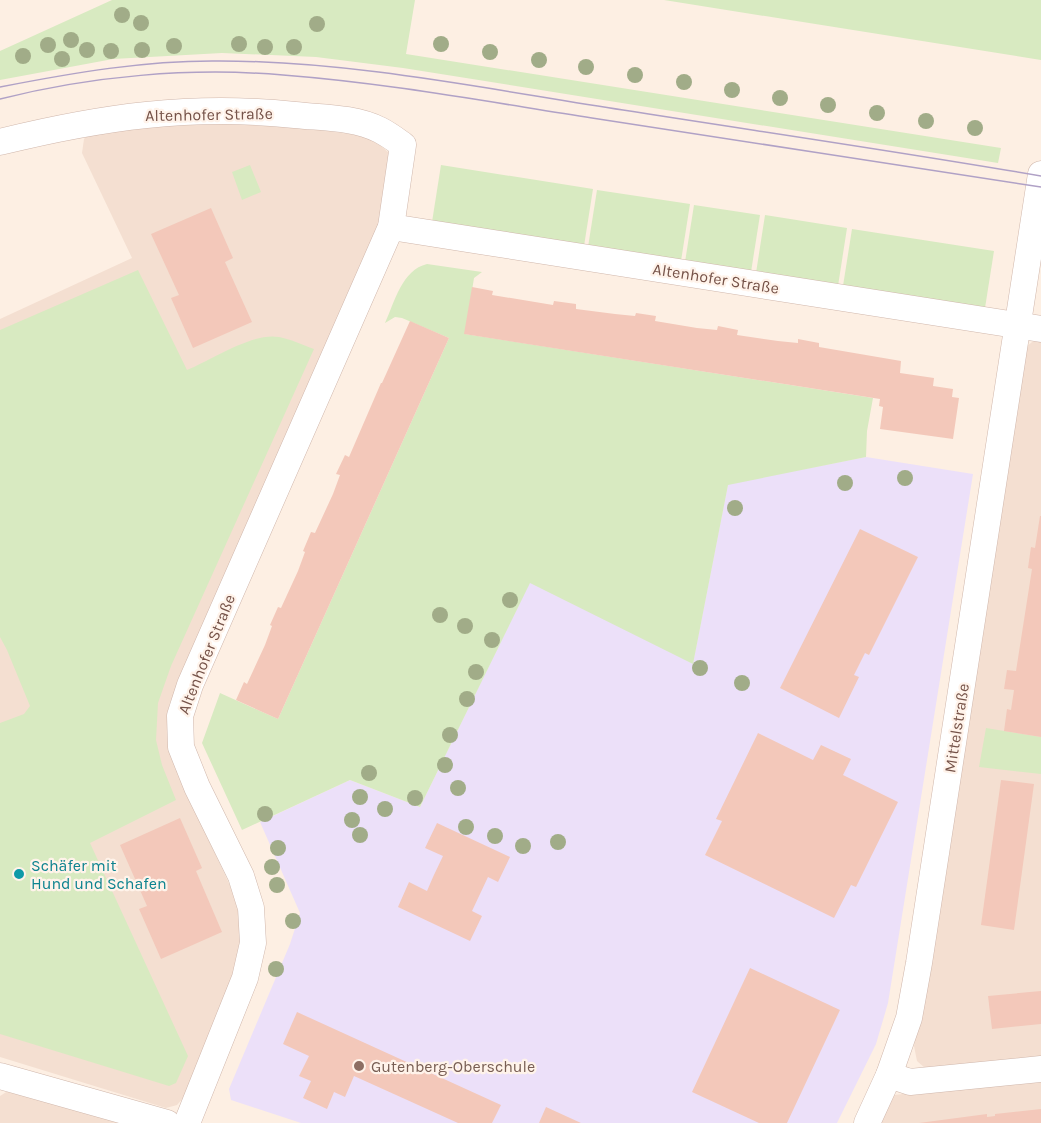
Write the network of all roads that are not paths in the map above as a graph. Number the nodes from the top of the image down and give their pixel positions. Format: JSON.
{"nodes":[{"id":1,"x":0,"y":142,"type":"edge"},
{"id":2,"x":1041,"y":174,"type":"edge"},
{"id":3,"x":390,"y":227,"type":"junction"},
{"id":4,"x":1030,"y":327,"type":"edge"},
{"id":5,"x":1041,"y":1069,"type":"edge"},
{"id":6,"x":889,"y":1075,"type":"junction"},
{"id":7,"x":0,"y":1076,"type":"edge"},
{"id":8,"x":167,"y":1123,"type":"edge"},
{"id":9,"x":187,"y":1123,"type":"edge"},
{"id":10,"x":867,"y":1123,"type":"edge"}],
"edges":[{"from":1,"to":3,"type":"street","name":"Altenhofer Straße"},
{"from":2,"to":4,"type":"street","name":"Mittelstraße"},
{"from":3,"to":4,"type":"street","name":"Altenhofer Straße"},
{"from":3,"to":9,"type":"street","name":"Altenhofer Straße"},
{"from":4,"to":6,"type":"street","name":"Mittelstraße"},
{"from":5,"to":6,"type":"street"},
{"from":6,"to":10,"type":"street","name":"Mittelstraße"},
{"from":7,"to":8,"type":"street"}]}
